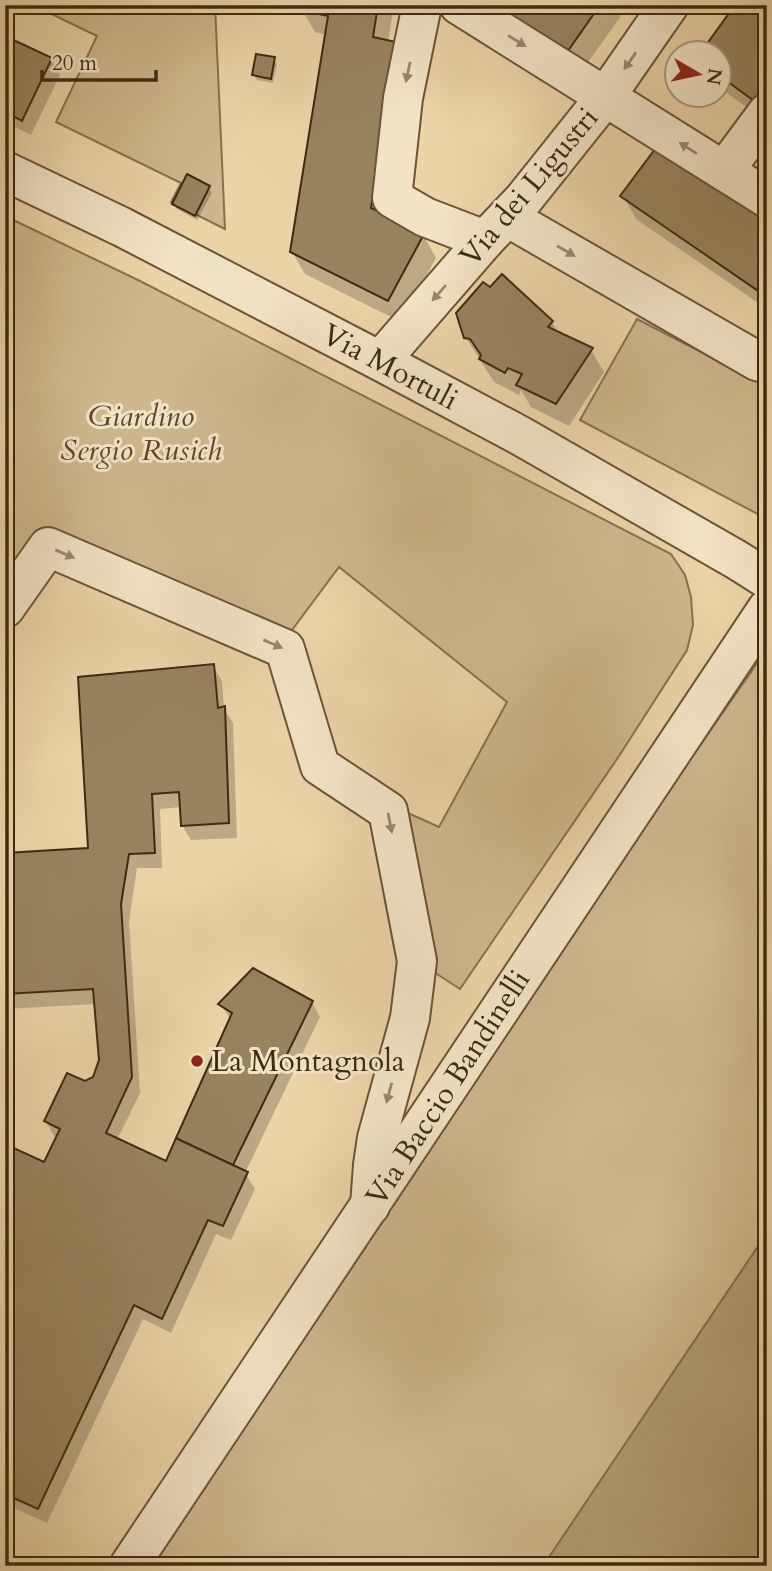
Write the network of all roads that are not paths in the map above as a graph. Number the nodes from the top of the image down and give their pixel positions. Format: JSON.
{"nodes":[{"id":1,"x":422,"y":5,"type":"edge"},
{"id":2,"x":459,"y":5,"type":"edge"},
{"id":3,"x":669,"y":5,"type":"edge"},
{"id":4,"x":606,"y":96,"type":"junction"},
{"id":5,"x":767,"y":113,"type":"edge"},
{"id":6,"x":5,"y":171,"type":"edge"},
{"id":7,"x":724,"y":171,"type":"junction"},
{"id":8,"x":767,"y":198,"type":"edge"},
{"id":9,"x":496,"y":229,"type":"junction"},
{"id":10,"x":380,"y":361,"type":"junction"},
{"id":11,"x":767,"y":364,"type":"edge"},
{"id":12,"x":767,"y":579,"type":"edge"},
{"id":13,"x":5,"y":608,"type":"edge"},
{"id":14,"x":767,"y":609,"type":"edge"},
{"id":15,"x":370,"y":1206,"type":"junction"},
{"id":16,"x":128,"y":1566,"type":"edge"}],
"edges":[{"from":1,"to":9,"type":"street","one_way":true},
{"from":2,"to":4,"type":"street","one_way":true},
{"from":3,"to":4,"type":"street","name":"Via dei Ligustri","one_way":true},
{"from":7,"to":4,"type":"street","one_way":true},
{"from":4,"to":9,"type":"street","name":"Via dei Ligustri"},
{"from":5,"to":7,"type":"street"},
{"from":6,"to":10,"type":"street","name":"Via Mortuli"},
{"from":7,"to":8,"type":"street"},
{"from":9,"to":10,"type":"street","name":"Via dei Ligustri","one_way":true},
{"from":9,"to":11,"type":"street","one_way":true},
{"from":10,"to":12,"type":"street","name":"Via Mortuli"},
{"from":13,"to":15,"type":"street","one_way":true},
{"from":14,"to":15,"type":"street","name":"Via Baccio Bandinelli"},
{"from":15,"to":16,"type":"street","name":"Via Baccio Bandinelli"}]}
